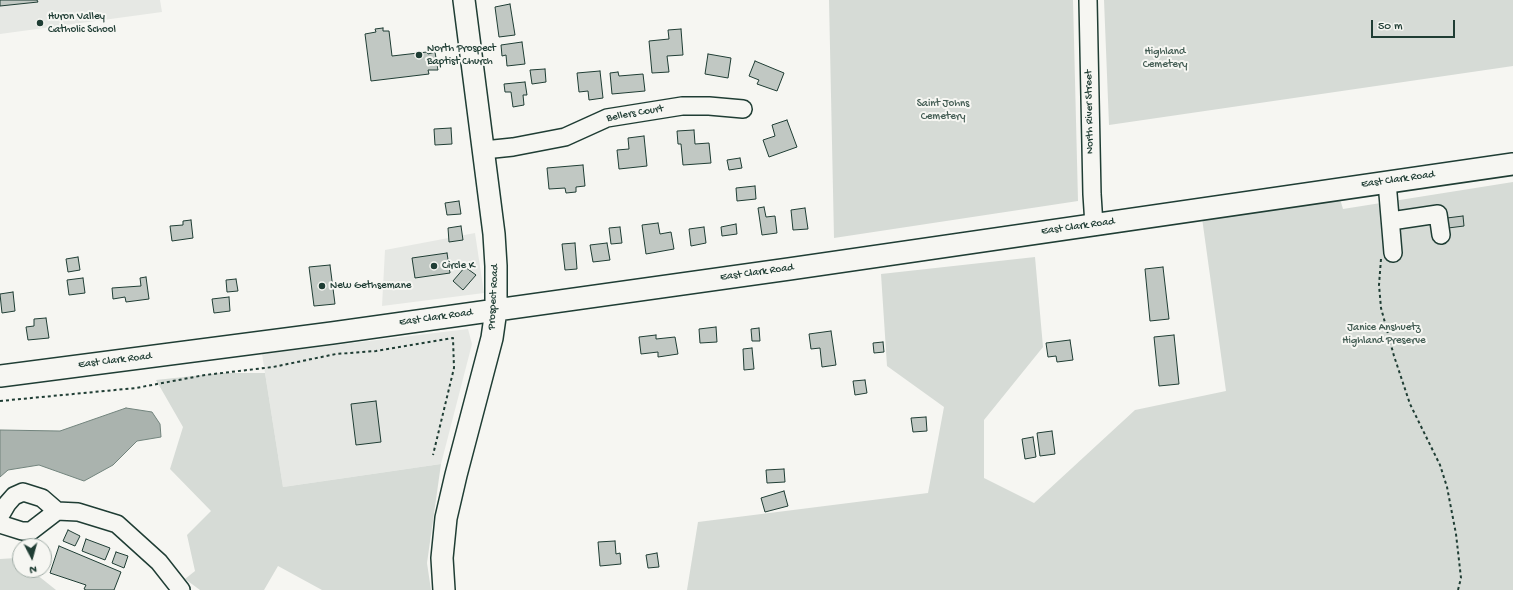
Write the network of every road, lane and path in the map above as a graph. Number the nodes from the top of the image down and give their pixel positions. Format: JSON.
{"nodes":[{"id":1,"x":464,"y":0,"type":"edge"},
{"id":2,"x":1088,"y":0,"type":"edge"},
{"id":3,"x":742,"y":110,"type":"dead end"},
{"id":4,"x":484,"y":150,"type":"junction"},
{"id":5,"x":1513,"y":164,"type":"edge"},
{"id":6,"x":1387,"y":182,"type":"junction"},
{"id":7,"x":1391,"y":221,"type":"junction"},
{"id":8,"x":1094,"y":225,"type":"junction"},
{"id":9,"x":1441,"y":235,"type":"dead end"},
{"id":10,"x":1390,"y":256,"type":"joint"},
{"id":11,"x":496,"y":310,"type":"junction"},
{"id":12,"x":0,"y":376,"type":"edge"},
{"id":13,"x":0,"y":401,"type":"edge"},
{"id":14,"x":433,"y":455,"type":"dead end"},
{"id":15,"x":57,"y":511,"type":"junction"},
{"id":16,"x":0,"y":516,"type":"edge"},
{"id":17,"x":0,"y":524,"type":"edge"},
{"id":18,"x":181,"y":590,"type":"edge"},
{"id":19,"x":444,"y":590,"type":"edge"},
{"id":20,"x":1458,"y":590,"type":"edge"}],
"edges":[{"from":1,"to":4,"type":"main road","name":"Prospect Road"},
{"from":2,"to":8,"type":"street","name":"North River Street"},
{"from":3,"to":4,"type":"street","name":"Bellers Court"},
{"from":4,"to":11,"type":"main road","name":"Prospect Road"},
{"from":5,"to":6,"type":"main road","name":"East Clark Road"},
{"from":6,"to":7,"type":"street"},
{"from":6,"to":8,"type":"main road","name":"East Clark Road"},
{"from":7,"to":9,"type":"street"},
{"from":7,"to":10,"type":"street"},
{"from":8,"to":11,"type":"main road","name":"East Clark Road"},
{"from":10,"to":20,"type":"path"},
{"from":11,"to":12,"type":"main road","name":"East Clark Road"},
{"from":11,"to":19,"type":"main road","name":"Prospect Road"},
{"from":13,"to":14,"type":"path"},
{"from":15,"to":16,"type":"street"},
{"from":15,"to":17,"type":"street"},
{"from":15,"to":18,"type":"street"}]}
